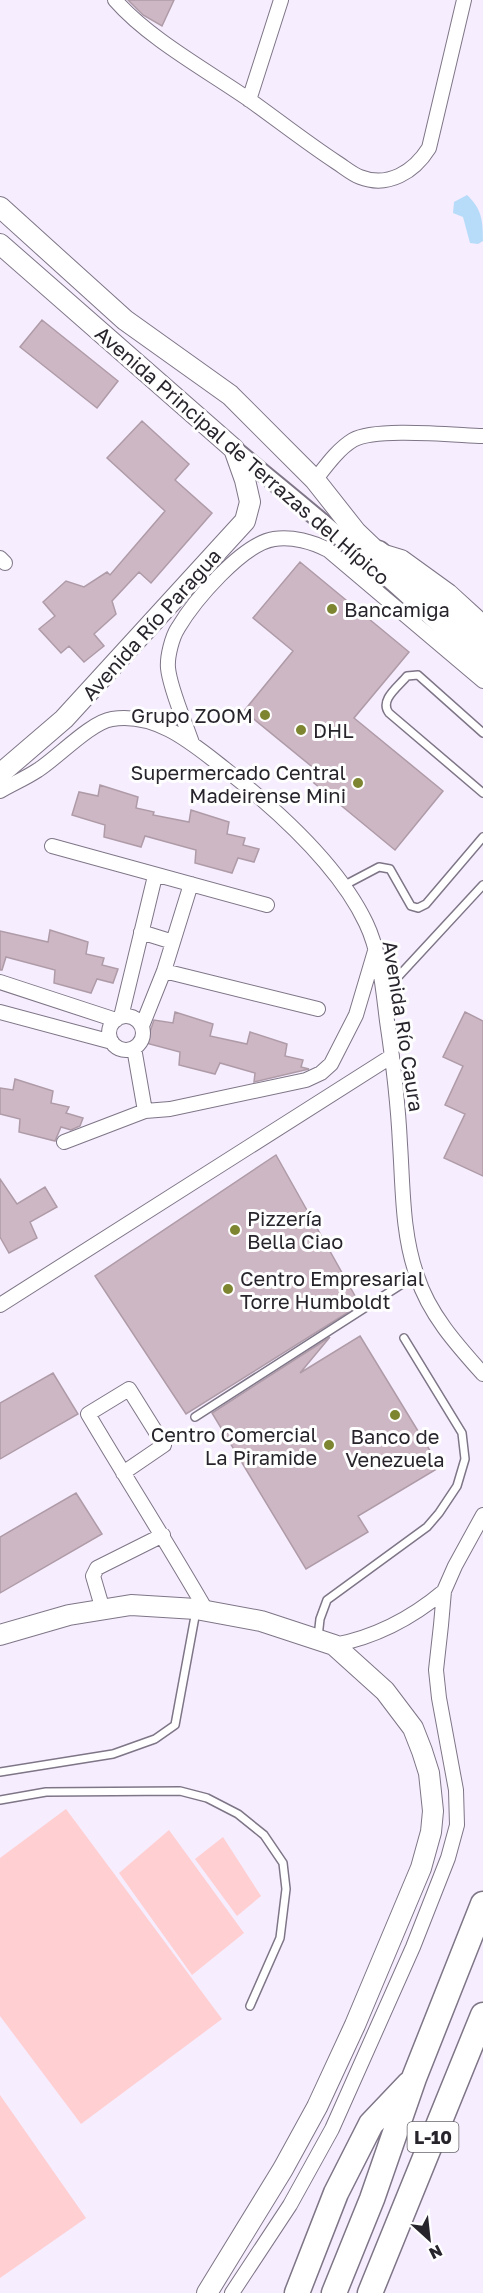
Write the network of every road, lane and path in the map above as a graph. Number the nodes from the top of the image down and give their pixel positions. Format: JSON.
{"nodes":[{"id":1,"x":115,"y":0,"type":"edge"},
{"id":2,"x":281,"y":0,"type":"edge"},
{"id":3,"x":464,"y":0,"type":"edge"},
{"id":4,"x":249,"y":100,"type":"junction"},
{"id":5,"x":0,"y":207,"type":"edge"},
{"id":6,"x":0,"y":244,"type":"edge"},
{"id":7,"x":483,"y":436,"type":"edge"},
{"id":8,"x":234,"y":449,"type":"junction"},
{"id":9,"x":315,"y":480,"type":"junction"},
{"id":10,"x":378,"y":553,"type":"junction"},
{"id":11,"x":483,"y":626,"type":"edge"},
{"id":12,"x":483,"y":650,"type":"edge"},
{"id":13,"x":483,"y":669,"type":"edge"},
{"id":14,"x":483,"y":681,"type":"edge"},
{"id":15,"x":483,"y":733,"type":"edge"},
{"id":16,"x":192,"y":743,"type":"junction"},
{"id":17,"x":0,"y":774,"type":"edge"},
{"id":18,"x":0,"y":791,"type":"edge"},
{"id":19,"x":483,"y":793,"type":"edge"},
{"id":20,"x":483,"y":837,"type":"edge"},
{"id":21,"x":52,"y":846,"type":"dead end"},
{"id":22,"x":155,"y":876,"type":"junction"},
{"id":23,"x":191,"y":884,"type":"junction"},
{"id":24,"x":343,"y":885,"type":"junction"},
{"id":25,"x":483,"y":885,"type":"edge"},
{"id":26,"x":267,"y":905,"type":"dead end"},
{"id":27,"x":141,"y":932,"type":"junction"},
{"id":28,"x":173,"y":942,"type":"junction"},
{"id":29,"x":375,"y":949,"type":"junction"},
{"id":30,"x":164,"y":971,"type":"junction"},
{"id":31,"x":0,"y":982,"type":"edge"},
{"id":32,"x":383,"y":993,"type":"junction"},
{"id":33,"x":318,"y":1009,"type":"dead end"},
{"id":34,"x":0,"y":1012,"type":"edge"},
{"id":35,"x":119,"y":1018,"type":"junction"},
{"id":36,"x":142,"y":1026,"type":"junction"},
{"id":37,"x":112,"y":1042,"type":"junction"},
{"id":38,"x":134,"y":1048,"type":"junction"},
{"id":39,"x":392,"y":1056,"type":"junction"},
{"id":40,"x":145,"y":1111,"type":"junction"},
{"id":41,"x":64,"y":1142,"type":"dead end"},
{"id":42,"x":416,"y":1275,"type":"junction"},
{"id":43,"x":0,"y":1305,"type":"edge"},
{"id":44,"x":404,"y":1338,"type":"dead end"},
{"id":45,"x":483,"y":1374,"type":"edge"},
{"id":46,"x":195,"y":1418,"type":"dead end"},
{"id":47,"x":123,"y":1473,"type":"junction"},
{"id":48,"x":483,"y":1515,"type":"edge"},
{"id":49,"x":163,"y":1535,"type":"junction"},
{"id":50,"x":444,"y":1591,"type":"junction"},
{"id":51,"x":103,"y":1610,"type":"junction"},
{"id":52,"x":201,"y":1610,"type":"junction"},
{"id":53,"x":0,"y":1635,"type":"edge"},
{"id":54,"x":326,"y":1642,"type":"junction"},
{"id":55,"x":0,"y":1772,"type":"edge"},
{"id":56,"x":0,"y":1800,"type":"edge"},
{"id":57,"x":483,"y":1904,"type":"edge"},
{"id":58,"x":250,"y":2006,"type":"dead end"},
{"id":59,"x":483,"y":2015,"type":"edge"},
{"id":60,"x":414,"y":2078,"type":"junction"},
{"id":61,"x":207,"y":2293,"type":"edge"},
{"id":62,"x":232,"y":2293,"type":"edge"},
{"id":63,"x":297,"y":2293,"type":"edge"},
{"id":64,"x":334,"y":2293,"type":"edge"},
{"id":65,"x":370,"y":2293,"type":"edge"}],
"edges":[{"from":1,"to":4,"type":"street"},
{"from":2,"to":4,"type":"street"},
{"from":3,"to":4,"type":"street"},
{"from":5,"to":9,"type":"main road","name":"Avenida Principal de Terrazas del Hípico"},
{"from":6,"to":8,"type":"main road","name":"Avenida Principal de Terrazas del Hípico"},
{"from":7,"to":9,"type":"street"},
{"from":8,"to":13,"type":"street","name":"Avenida Principal de Terrazas del Hípico"},
{"from":8,"to":17,"type":"main road","name":"Avenida Río Paragua"},
{"from":9,"to":10,"type":"main road","name":"Avenida Principal de Terrazas del Hípico"},
{"from":10,"to":11,"type":"main road","name":"Avenida Principal de Terrazas del Hípico"},
{"from":10,"to":12,"type":"highway"},
{"from":14,"to":16,"type":"street"},
{"from":15,"to":19,"type":"lane"},
{"from":16,"to":18,"type":"street","name":"Avenida Río Paragua"},
{"from":16,"to":24,"type":"street","name":"Avenida Río Caura"},
{"from":20,"to":24,"type":"lane"},
{"from":21,"to":22,"type":"street"},
{"from":22,"to":23,"type":"street"},
{"from":22,"to":27,"type":"street"},
{"from":23,"to":26,"type":"street"},
{"from":23,"to":28,"type":"street"},
{"from":24,"to":29,"type":"street","name":"Avenida Río Caura"},
{"from":25,"to":32,"type":"lane"},
{"from":27,"to":28,"type":"street"},
{"from":27,"to":35,"type":"street"},
{"from":28,"to":30,"type":"street"},
{"from":29,"to":32,"type":"street","name":"Avenida Río Caura"},
{"from":29,"to":40,"type":"street"},
{"from":30,"to":33,"type":"street"},
{"from":30,"to":36,"type":"street"},
{"from":31,"to":35,"type":"street"},
{"from":32,"to":39,"type":"street","name":"Avenida Río Caura"},
{"from":34,"to":37,"type":"street"},
{"from":35,"to":36,"type":"street"},
{"from":35,"to":37,"type":"street"},
{"from":36,"to":38,"type":"street"},
{"from":37,"to":38,"type":"street"},
{"from":38,"to":40,"type":"street"},
{"from":39,"to":42,"type":"street","name":"Avenida Río Caura"},
{"from":39,"to":43,"type":"street"},
{"from":40,"to":41,"type":"street"},
{"from":42,"to":45,"type":"street","name":"Avenida Río Caura"},
{"from":42,"to":46,"type":"lane"},
{"from":44,"to":54,"type":"lane"},
{"from":47,"to":47,"type":"street"},
{"from":47,"to":49,"type":"street"},
{"from":48,"to":50,"type":"street"},
{"from":49,"to":51,"type":"street"},
{"from":49,"to":52,"type":"street"},
{"from":50,"to":54,"type":"street"},
{"from":50,"to":62,"type":"street"},
{"from":51,"to":52,"type":"main road"},
{"from":51,"to":53,"type":"main road"},
{"from":52,"to":54,"type":"main road"},
{"from":52,"to":55,"type":"lane"},
{"from":54,"to":61,"type":"main road"},
{"from":56,"to":58,"type":"lane"},
{"from":57,"to":60,"type":"highway","number":"L-10"},
{"from":59,"to":65,"type":"highway","number":"L-10"},
{"from":60,"to":63,"type":"highway"},
{"from":60,"to":64,"type":"highway","number":"L-10"}]}
